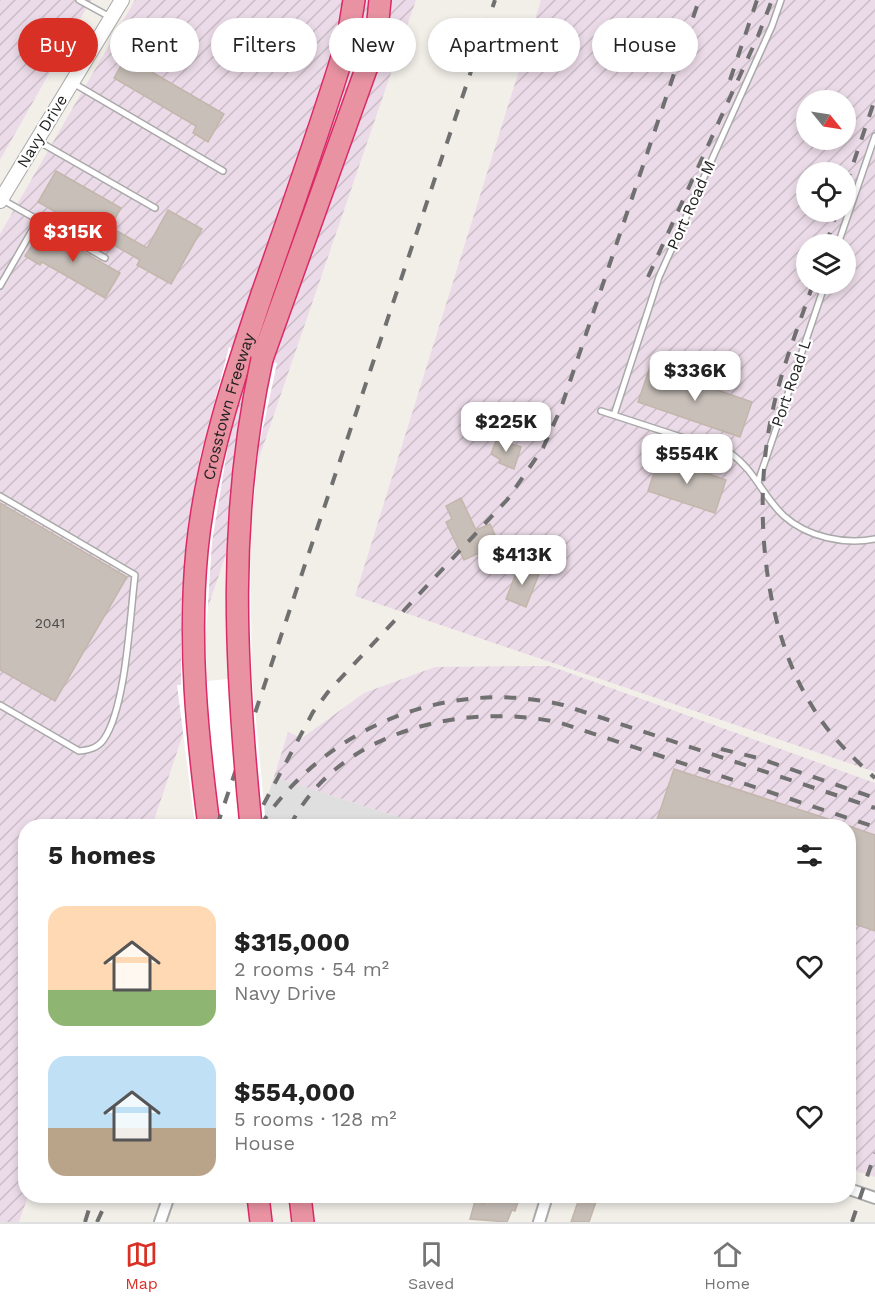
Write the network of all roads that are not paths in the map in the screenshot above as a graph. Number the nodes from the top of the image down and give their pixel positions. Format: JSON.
{"nodes":[{"id":1,"x":80,"y":0,"type":"edge"},
{"id":2,"x":122,"y":0,"type":"edge"},
{"id":3,"x":354,"y":0,"type":"edge"},
{"id":4,"x":380,"y":0,"type":"edge"},
{"id":5,"x":781,"y":0,"type":"edge"},
{"id":6,"x":111,"y":18,"type":"joint"},
{"id":7,"x":110,"y":20,"type":"edge"},
{"id":8,"x":72,"y":82,"type":"junction"},
{"id":9,"x":875,"y":136,"type":"edge"},
{"id":10,"x":36,"y":141,"type":"junction"},
{"id":11,"x":223,"y":171,"type":"dead end"},
{"id":12,"x":1,"y":200,"type":"edge"},
{"id":13,"x":155,"y":208,"type":"dead end"},
{"id":14,"x":38,"y":220,"type":"junction"},
{"id":15,"x":841,"y":234,"type":"edge"},
{"id":16,"x":105,"y":258,"type":"dead end"},
{"id":17,"x":0,"y":286,"type":"edge"},
{"id":18,"x":822,"y":294,"type":"edge"},
{"id":19,"x":601,"y":411,"type":"dead end"},
{"id":20,"x":614,"y":415,"type":"junction"},
{"id":21,"x":758,"y":482,"type":"junction"},
{"id":22,"x":0,"y":496,"type":"edge"},
{"id":23,"x":875,"y":539,"type":"edge"},
{"id":24,"x":0,"y":705,"type":"edge"},
{"id":25,"x":208,"y":819,"type":"edge"},
{"id":26,"x":250,"y":819,"type":"edge"},
{"id":27,"x":856,"y":1191,"type":"edge"},
{"id":28,"x":875,"y":1198,"type":"edge"},
{"id":29,"x":167,"y":1203,"type":"edge"},
{"id":30,"x":259,"y":1203,"type":"edge"},
{"id":31,"x":301,"y":1203,"type":"edge"},
{"id":32,"x":545,"y":1203,"type":"edge"},
{"id":33,"x":160,"y":1222,"type":"edge"},
{"id":34,"x":261,"y":1222,"type":"edge"},
{"id":35,"x":303,"y":1222,"type":"edge"},
{"id":36,"x":539,"y":1222,"type":"edge"}],
"edges":[{"from":1,"to":6,"type":"lane"},
{"from":2,"to":6,"type":"street","name":"Navy Drive"},
{"from":3,"to":25,"type":"highway","name":"Crosstown Freeway"},
{"from":4,"to":26,"type":"highway","name":"Crosstown Freeway","bridge":true},
{"from":5,"to":20,"type":"lane","name":"Port Road M"},
{"from":7,"to":8,"type":"street","name":"Navy Drive"},
{"from":8,"to":10,"type":"street","name":"Navy Drive"},
{"from":8,"to":11,"type":"lane"},
{"from":9,"to":15,"type":"lane"},
{"from":10,"to":12,"type":"street","name":"Navy Drive"},
{"from":10,"to":13,"type":"lane"},
{"from":12,"to":14,"type":"lane"},
{"from":14,"to":16,"type":"lane"},
{"from":14,"to":17,"type":"lane"},
{"from":18,"to":21,"type":"lane","name":"Port Road L"},
{"from":19,"to":20,"type":"lane"},
{"from":20,"to":21,"type":"lane"},
{"from":21,"to":23,"type":"lane"},
{"from":22,"to":24,"type":"lane"},
{"from":27,"to":28,"type":"street"},
{"from":29,"to":33,"type":"street"},
{"from":30,"to":34,"type":"highway"},
{"from":31,"to":35,"type":"highway"},
{"from":32,"to":36,"type":"street"}]}
